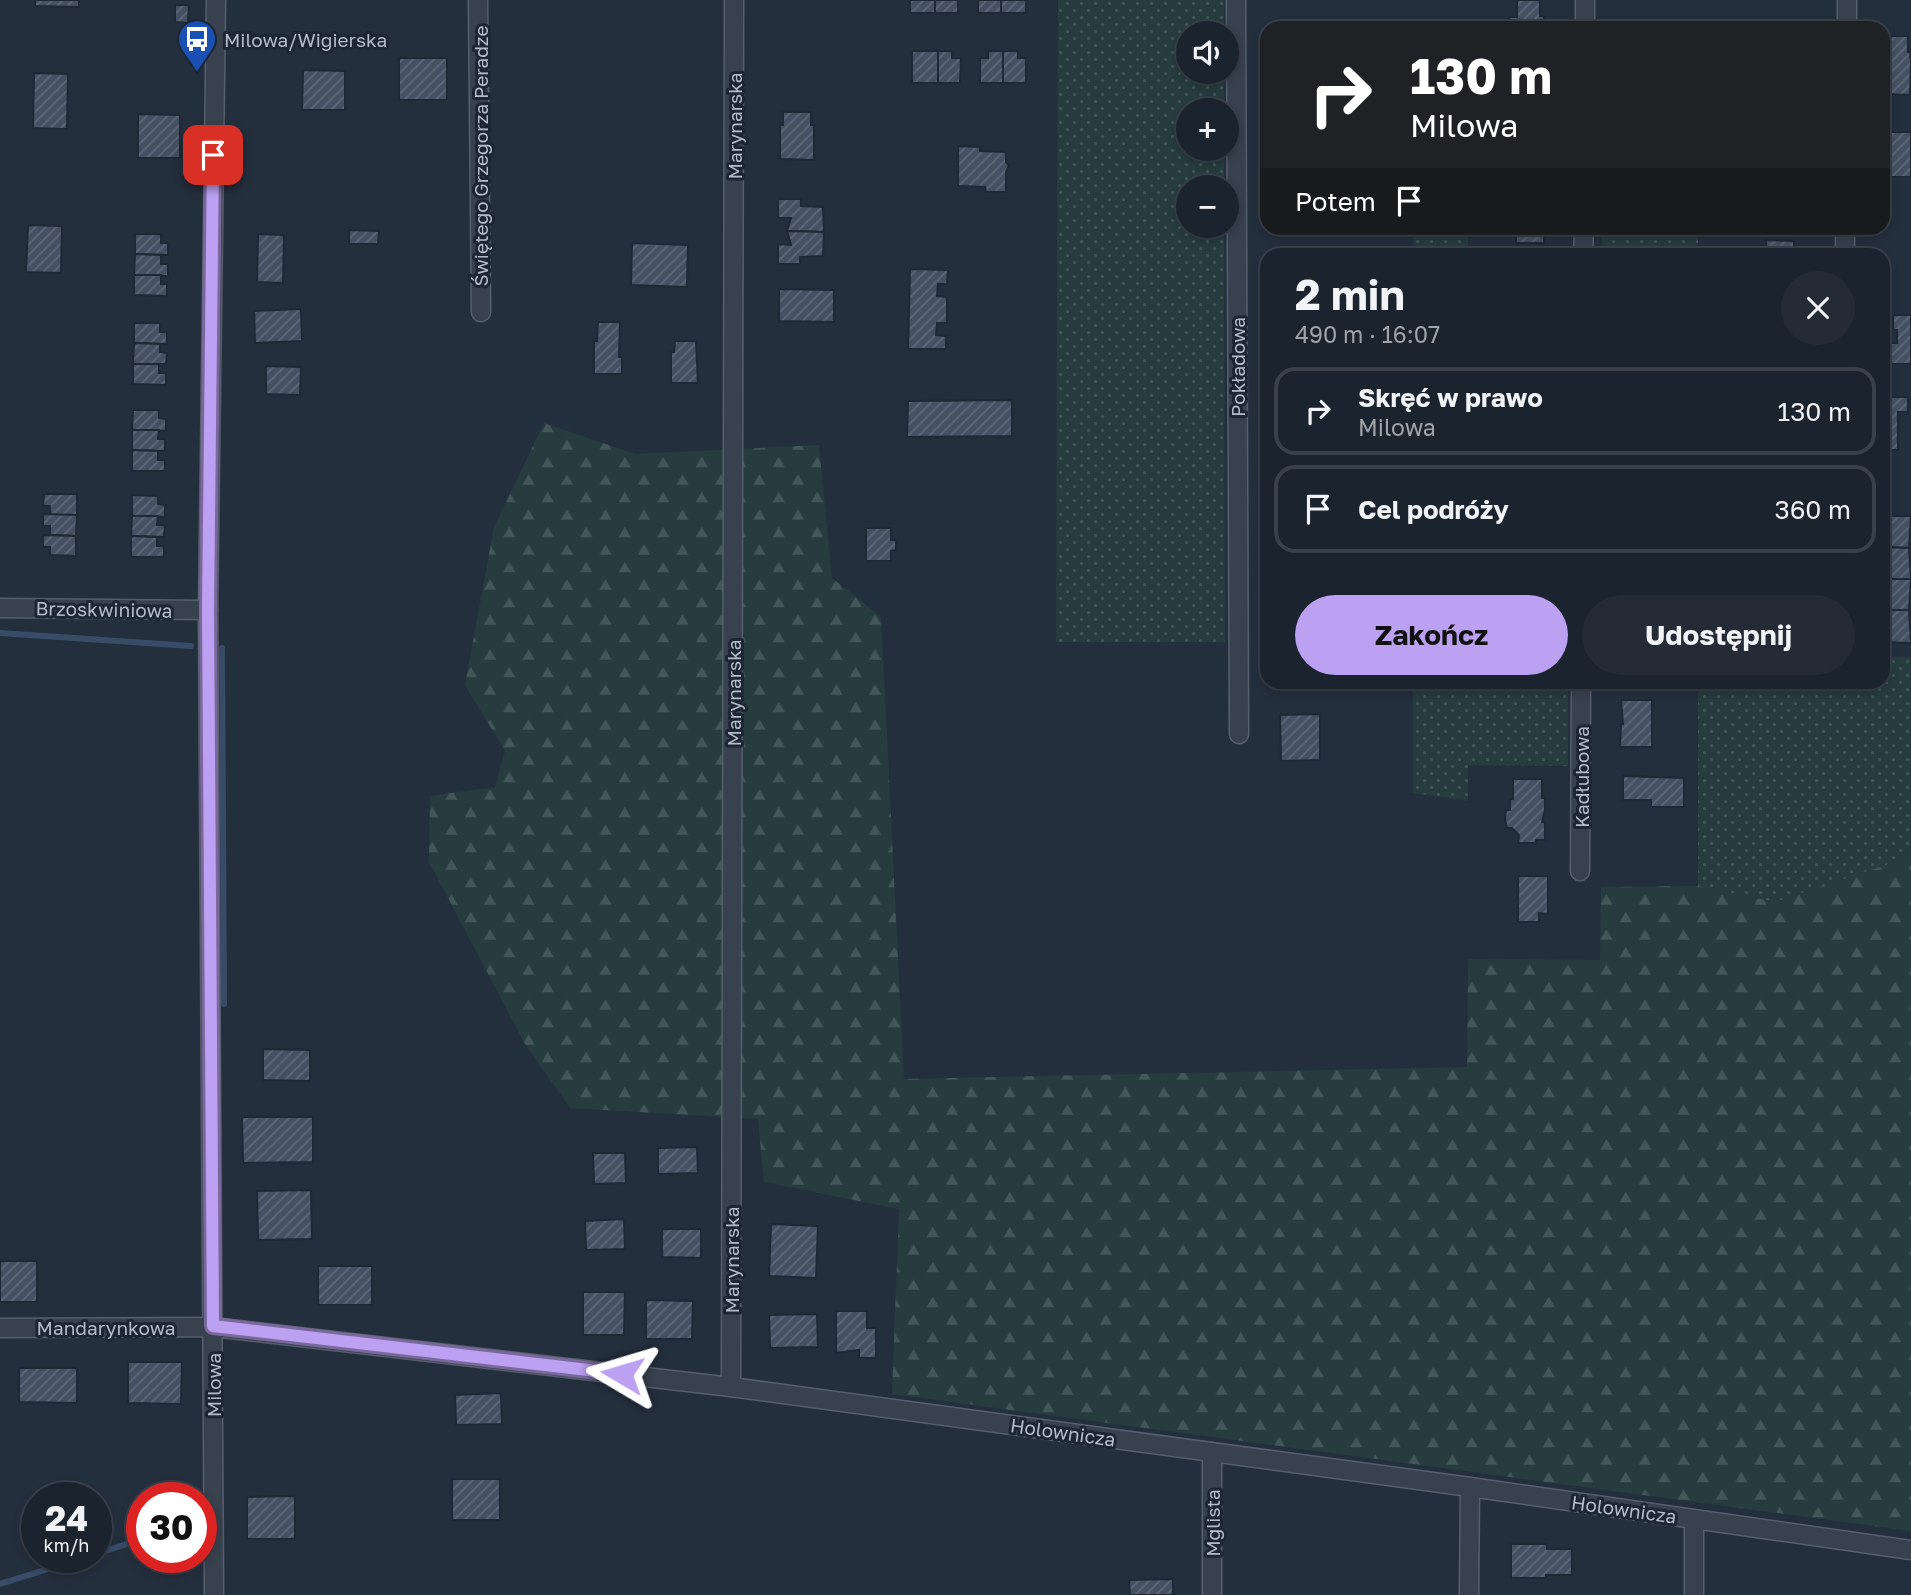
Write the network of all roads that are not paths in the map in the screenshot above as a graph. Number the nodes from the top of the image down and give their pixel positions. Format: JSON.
{"nodes":[{"id":1,"x":216,"y":0,"type":"edge"},
{"id":2,"x":478,"y":0,"type":"edge"},
{"id":3,"x":734,"y":0,"type":"edge"},
{"id":4,"x":1236,"y":0,"type":"edge"},
{"id":5,"x":1585,"y":0,"type":"edge"},
{"id":6,"x":1847,"y":0,"type":"edge"},
{"id":7,"x":1585,"y":21,"type":"edge"},
{"id":8,"x":1847,"y":21,"type":"edge"},
{"id":9,"x":481,"y":312,"type":"dead end"},
{"id":10,"x":0,"y":608,"type":"edge"},
{"id":11,"x":208,"y":610,"type":"junction"},
{"id":12,"x":1581,"y":689,"type":"edge"},
{"id":13,"x":1239,"y":734,"type":"dead end"},
{"id":14,"x":1580,"y":871,"type":"dead end"},
{"id":15,"x":213,"y":1326,"type":"junction"},
{"id":16,"x":0,"y":1328,"type":"edge"},
{"id":17,"x":731,"y":1387,"type":"junction"},
{"id":18,"x":1212,"y":1452,"type":"junction"},
{"id":19,"x":1470,"y":1487,"type":"junction"},
{"id":20,"x":1694,"y":1519,"type":"junction"},
{"id":21,"x":1911,"y":1550,"type":"edge"},
{"id":22,"x":214,"y":1595,"type":"edge"},
{"id":23,"x":1212,"y":1595,"type":"edge"},
{"id":24,"x":1469,"y":1595,"type":"edge"},
{"id":25,"x":1694,"y":1595,"type":"edge"}],
"edges":[{"from":1,"to":11,"type":"street","name":"Milowa"},
{"from":2,"to":9,"type":"street","name":"Świętego Grzegorza Peradze"},
{"from":3,"to":17,"type":"street","name":"Marynarska"},
{"from":4,"to":13,"type":"street","name":"Pokładowa"},
{"from":5,"to":7,"type":"street"},
{"from":6,"to":8,"type":"street"},
{"from":10,"to":11,"type":"street","name":"Brzoskwiniowa"},
{"from":11,"to":15,"type":"street","name":"Milowa"},
{"from":12,"to":14,"type":"street","name":"Kadłubowa"},
{"from":15,"to":16,"type":"street","name":"Mandarynkowa"},
{"from":15,"to":17,"type":"street","name":"Holownicza"},
{"from":15,"to":22,"type":"street","name":"Milowa"},
{"from":17,"to":18,"type":"street","name":"Holownicza"},
{"from":18,"to":19,"type":"street","name":"Holownicza"},
{"from":18,"to":23,"type":"street","name":"Mglista"},
{"from":19,"to":20,"type":"street","name":"Holownicza"},
{"from":19,"to":24,"type":"street"},
{"from":20,"to":21,"type":"street","name":"Holownicza"},
{"from":20,"to":25,"type":"street"}]}
